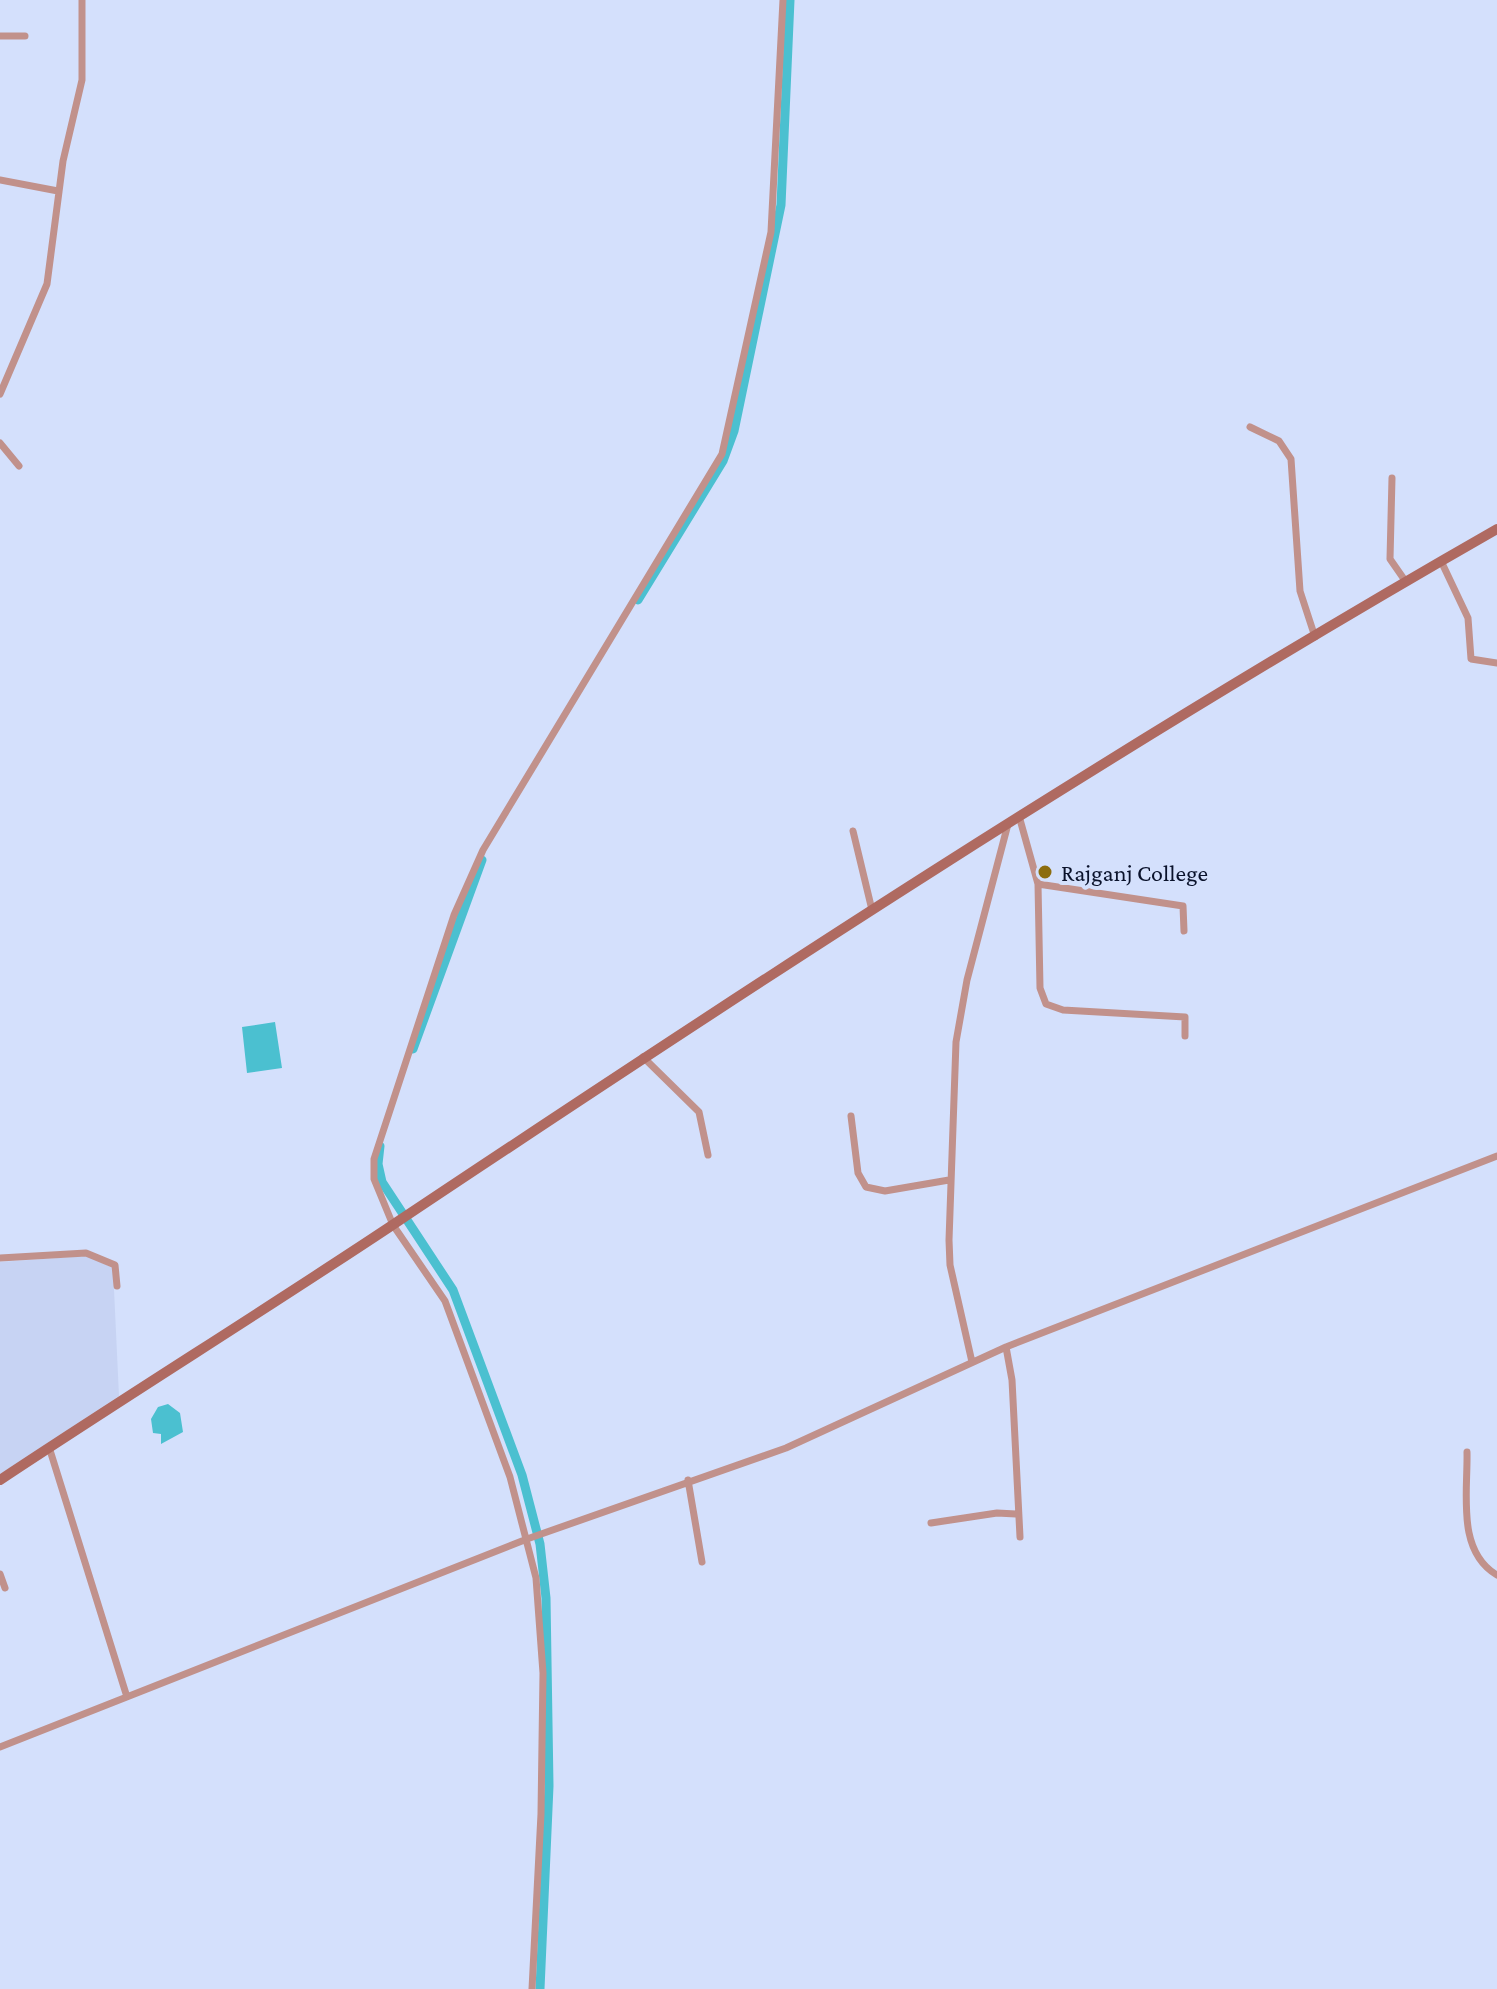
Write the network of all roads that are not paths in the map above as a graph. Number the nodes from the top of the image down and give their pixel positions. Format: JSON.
{"nodes":[{"id":1,"x":82,"y":0,"type":"edge"},
{"id":2,"x":783,"y":0,"type":"edge"},
{"id":3,"x":0,"y":36,"type":"edge"},
{"id":4,"x":25,"y":36,"type":"dead end"},
{"id":5,"x":0,"y":180,"type":"edge"},
{"id":6,"x":58,"y":191,"type":"junction"},
{"id":7,"x":0,"y":394,"type":"edge"},
{"id":8,"x":1250,"y":427,"type":"dead end"},
{"id":9,"x":0,"y":443,"type":"edge"},
{"id":10,"x":19,"y":466,"type":"dead end"},
{"id":11,"x":1392,"y":478,"type":"dead end"},
{"id":12,"x":1497,"y":529,"type":"edge"},
{"id":13,"x":1441,"y":561,"type":"junction"},
{"id":14,"x":1406,"y":582,"type":"junction"},
{"id":15,"x":1315,"y":637,"type":"junction"},
{"id":16,"x":1497,"y":663,"type":"edge"},
{"id":17,"x":1019,"y":816,"type":"junction"},
{"id":18,"x":1008,"y":822,"type":"junction"},
{"id":19,"x":853,"y":831,"type":"dead end"},
{"id":20,"x":1038,"y":884,"type":"junction"},
{"id":21,"x":872,"y":910,"type":"junction"},
{"id":22,"x":1184,"y":931,"type":"dead end"},
{"id":23,"x":1185,"y":1036,"type":"dead end"},
{"id":24,"x":642,"y":1057,"type":"junction"},
{"id":25,"x":851,"y":1116,"type":"dead end"},
{"id":26,"x":708,"y":1155,"type":"dead end"},
{"id":27,"x":1497,"y":1156,"type":"edge"},
{"id":28,"x":949,"y":1180,"type":"junction"},
{"id":29,"x":400,"y":1220,"type":"junction"},
{"id":30,"x":0,"y":1258,"type":"edge"},
{"id":31,"x":117,"y":1286,"type":"dead end"},
{"id":32,"x":1006,"y":1347,"type":"junction"},
{"id":33,"x":972,"y":1362,"type":"junction"},
{"id":34,"x":49,"y":1447,"type":"junction"},
{"id":35,"x":1467,"y":1452,"type":"dead end"},
{"id":36,"x":0,"y":1480,"type":"edge"},
{"id":37,"x":688,"y":1480,"type":"junction"},
{"id":38,"x":1016,"y":1514,"type":"junction"},
{"id":39,"x":931,"y":1523,"type":"dead end"},
{"id":40,"x":534,"y":1537,"type":"junction"},
{"id":41,"x":1020,"y":1537,"type":"dead end"},
{"id":42,"x":702,"y":1562,"type":"dead end"},
{"id":43,"x":0,"y":1574,"type":"edge"},
{"id":44,"x":1497,"y":1575,"type":"edge"},
{"id":45,"x":5,"y":1588,"type":"dead end"},
{"id":46,"x":127,"y":1697,"type":"junction"},
{"id":47,"x":0,"y":1747,"type":"edge"},
{"id":48,"x":532,"y":1989,"type":"edge"}],
"edges":[{"from":1,"to":6,"type":"street"},
{"from":2,"to":29,"type":"street"},
{"from":3,"to":4,"type":"street"},
{"from":5,"to":6,"type":"street"},
{"from":6,"to":7,"type":"street"},
{"from":8,"to":15,"type":"street"},
{"from":9,"to":10,"type":"street"},
{"from":11,"to":14,"type":"street"},
{"from":12,"to":13,"type":"street"},
{"from":13,"to":14,"type":"street"},
{"from":13,"to":16,"type":"street"},
{"from":14,"to":15,"type":"street"},
{"from":15,"to":17,"type":"street"},
{"from":17,"to":18,"type":"street"},
{"from":17,"to":20,"type":"street"},
{"from":18,"to":21,"type":"street"},
{"from":18,"to":28,"type":"street"},
{"from":19,"to":21,"type":"street"},
{"from":20,"to":22,"type":"street"},
{"from":20,"to":23,"type":"street"},
{"from":21,"to":24,"type":"street"},
{"from":24,"to":26,"type":"street"},
{"from":24,"to":29,"type":"street"},
{"from":25,"to":28,"type":"street"},
{"from":27,"to":32,"type":"street"},
{"from":28,"to":33,"type":"street"},
{"from":29,"to":34,"type":"street"},
{"from":29,"to":40,"type":"street"},
{"from":30,"to":31,"type":"street"},
{"from":32,"to":33,"type":"street"},
{"from":32,"to":38,"type":"street"},
{"from":33,"to":37,"type":"street"},
{"from":34,"to":36,"type":"street"},
{"from":34,"to":46,"type":"street"},
{"from":35,"to":44,"type":"street"},
{"from":37,"to":40,"type":"street"},
{"from":37,"to":42,"type":"street"},
{"from":38,"to":39,"type":"street"},
{"from":38,"to":41,"type":"street"},
{"from":40,"to":46,"type":"street"},
{"from":40,"to":48,"type":"street"},
{"from":43,"to":45,"type":"street"},
{"from":46,"to":47,"type":"street"}]}
